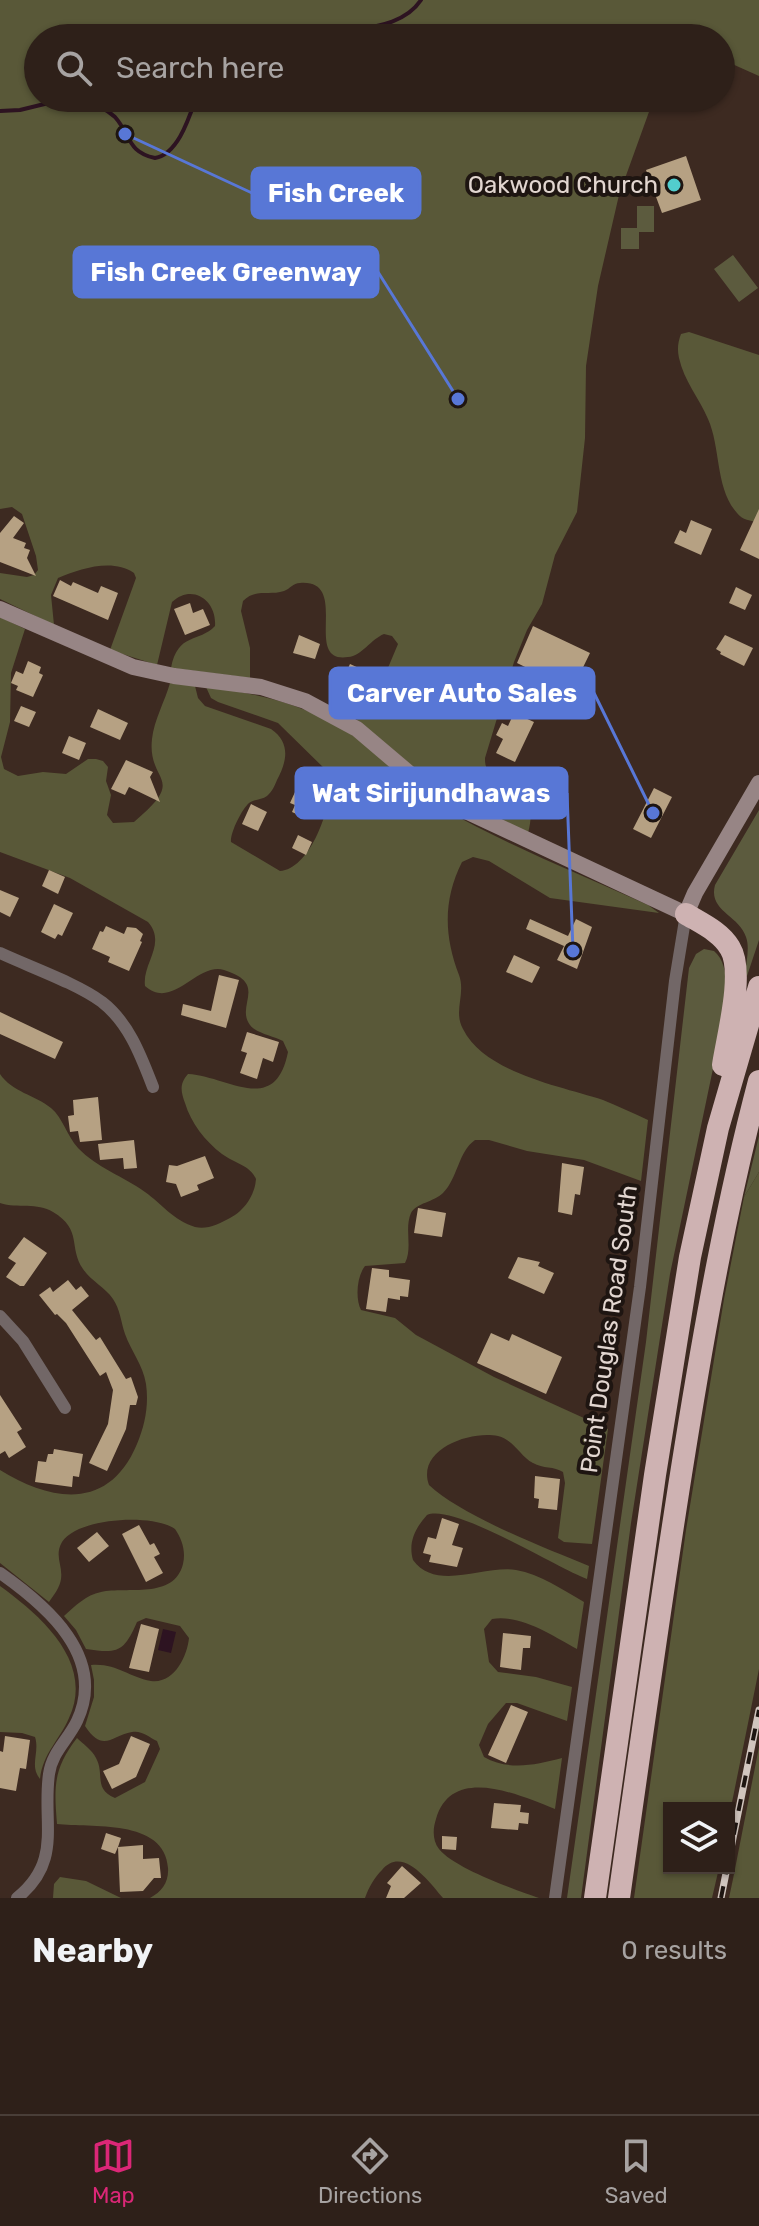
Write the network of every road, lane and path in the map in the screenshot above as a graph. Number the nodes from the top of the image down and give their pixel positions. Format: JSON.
{"nodes":[{"id":1,"x":0,"y":609,"type":"edge"},
{"id":2,"x":759,"y":783,"type":"edge"},
{"id":3,"x":686,"y":914,"type":"junction"},
{"id":4,"x":0,"y":953,"type":"edge"},
{"id":5,"x":759,"y":987,"type":"edge"},
{"id":6,"x":759,"y":1081,"type":"edge"},
{"id":7,"x":153,"y":1087,"type":"dead end"},
{"id":8,"x":701,"y":1201,"type":"junction"},
{"id":9,"x":0,"y":1316,"type":"edge"},
{"id":10,"x":65,"y":1408,"type":"dead end"},
{"id":11,"x":0,"y":1573,"type":"edge"},
{"id":12,"x":17,"y":1898,"type":"edge"},
{"id":13,"x":555,"y":1898,"type":"edge"},
{"id":14,"x":595,"y":1898,"type":"edge"},
{"id":15,"x":619,"y":1898,"type":"edge"}],
"edges":[{"from":1,"to":3,"type":"street"},
{"from":2,"to":3,"type":"street","name":"Point Douglas Road South"},
{"from":3,"to":8,"type":"highway"},
{"from":3,"to":13,"type":"street","name":"Point Douglas Road South"},
{"from":4,"to":7,"type":"street"},
{"from":5,"to":8,"type":"highway"},
{"from":6,"to":15,"type":"highway"},
{"from":8,"to":14,"type":"highway"},
{"from":9,"to":10,"type":"street"},
{"from":11,"to":12,"type":"street"}]}
